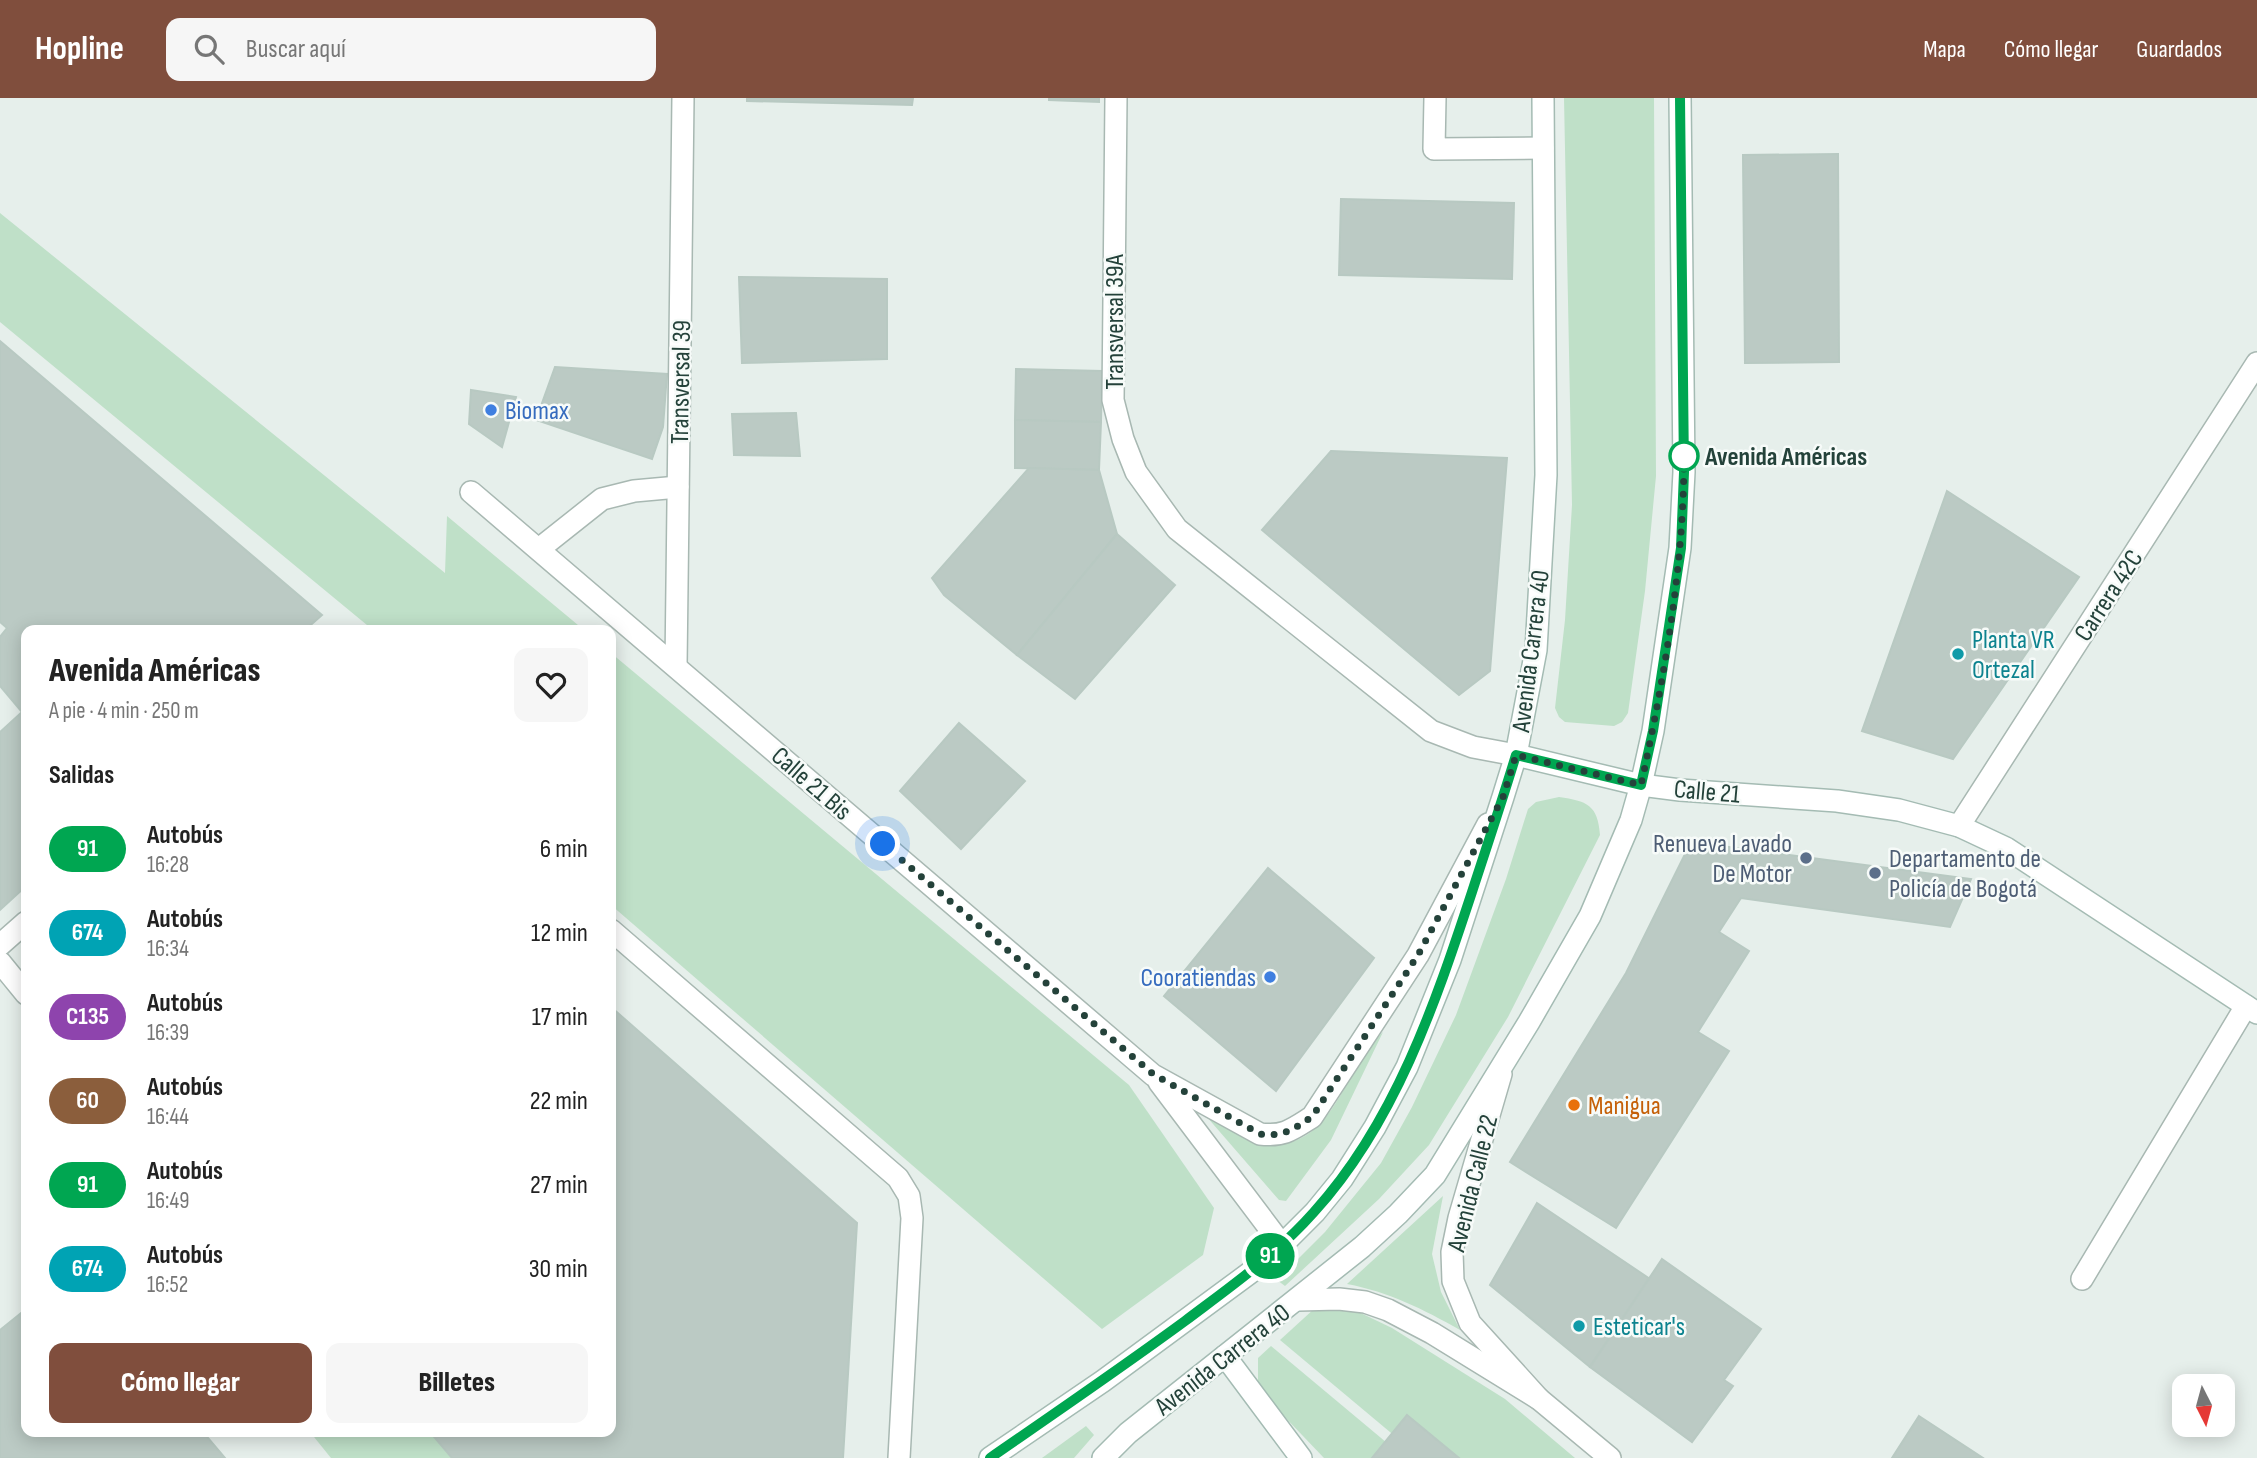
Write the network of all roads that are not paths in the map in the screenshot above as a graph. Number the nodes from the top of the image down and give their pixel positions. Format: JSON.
{"nodes":[{"id":1,"x":683,"y":98,"type":"edge"},
{"id":2,"x":1116,"y":98,"type":"edge"},
{"id":3,"x":1435,"y":98,"type":"edge"},
{"id":4,"x":1543,"y":98,"type":"edge"},
{"id":5,"x":1680,"y":98,"type":"edge"},
{"id":6,"x":1543,"y":148,"type":"junction"},
{"id":7,"x":2257,"y":363,"type":"edge"},
{"id":8,"x":678,"y":488,"type":"junction"},
{"id":9,"x":471,"y":492,"type":"dead end"},
{"id":10,"x":1177,"y":529,"type":"joint"},
{"id":11,"x":539,"y":549,"type":"junction"},
{"id":12,"x":676,"y":666,"type":"junction"},
{"id":13,"x":1516,"y":755,"type":"junction"},
{"id":14,"x":1641,"y":785,"type":"junction"},
{"id":15,"x":1503,"y":797,"type":"junction"},
{"id":16,"x":1959,"y":826,"type":"junction"},
{"id":17,"x":21,"y":926,"type":"edge"},
{"id":18,"x":616,"y":934,"type":"edge"},
{"id":19,"x":0,"y":945,"type":"edge"},
{"id":20,"x":0,"y":962,"type":"edge"},
{"id":21,"x":21,"y":988,"type":"edge"},
{"id":22,"x":2251,"y":1010,"type":"edge"},
{"id":23,"x":1504,"y":1063,"type":"junction"},
{"id":24,"x":1153,"y":1074,"type":"junction"},
{"id":25,"x":1282,"y":1245,"type":"junction"},
{"id":26,"x":2082,"y":1279,"type":"dead end"},
{"id":27,"x":1298,"y":1300,"type":"junction"},
{"id":28,"x":1225,"y":1356,"type":"junction"},
{"id":29,"x":1539,"y":1399,"type":"junction"},
{"id":30,"x":899,"y":1458,"type":"edge"},
{"id":31,"x":990,"y":1458,"type":"edge"},
{"id":32,"x":1103,"y":1458,"type":"edge"},
{"id":33,"x":1301,"y":1458,"type":"edge"},
{"id":34,"x":1610,"y":1458,"type":"edge"}],
"edges":[{"from":1,"to":8,"type":"street","name":"Transversal 39"},
{"from":2,"to":10,"type":"street","name":"Transversal 39A"},
{"from":3,"to":6,"type":"street"},
{"from":4,"to":6,"type":"street","name":"Avenida Carrera 40"},
{"from":5,"to":14,"type":"street","name":"Avenida Carrera 40"},
{"from":6,"to":13,"type":"street","name":"Avenida Carrera 40"},
{"from":7,"to":16,"type":"street","name":"Carrera 42C"},
{"from":8,"to":11,"type":"street"},
{"from":8,"to":12,"type":"street","name":"Transversal 39"},
{"from":9,"to":11,"type":"street","name":"Calle 21 Bis"},
{"from":10,"to":13,"type":"street","name":"Calle 21"},
{"from":11,"to":12,"type":"street","name":"Calle 21 Bis"},
{"from":12,"to":24,"type":"street","name":"Calle 21 Bis"},
{"from":13,"to":14,"type":"street","name":"Calle 21"},
{"from":13,"to":15,"type":"street","name":"Avenida Carrera 40"},
{"from":14,"to":16,"type":"street","name":"Calle 21"},
{"from":14,"to":23,"type":"street","name":"Avenida Carrera 40"},
{"from":15,"to":24,"type":"street","name":"Calle 21 Bis"},
{"from":15,"to":25,"type":"street","name":"Avenida Carrera 40"},
{"from":16,"to":22,"type":"street","name":"Calle 21"},
{"from":17,"to":19,"type":"street"},
{"from":18,"to":30,"type":"street"},
{"from":20,"to":21,"type":"street"},
{"from":22,"to":26,"type":"street"},
{"from":23,"to":27,"type":"street","name":"Avenida Carrera 40"},
{"from":23,"to":29,"type":"street","name":"Avenida Calle 22"},
{"from":24,"to":25,"type":"street","name":"Calle 21 Bis"},
{"from":25,"to":31,"type":"street","name":"Avenida Carrera 40"},
{"from":27,"to":28,"type":"street","name":"Avenida Carrera 40"},
{"from":27,"to":29,"type":"street","name":"Avenida Calle 22"},
{"from":28,"to":32,"type":"street","name":"Avenida Carrera 40"},
{"from":28,"to":33,"type":"street"},
{"from":29,"to":34,"type":"street","name":"Avenida Calle 22"}]}
